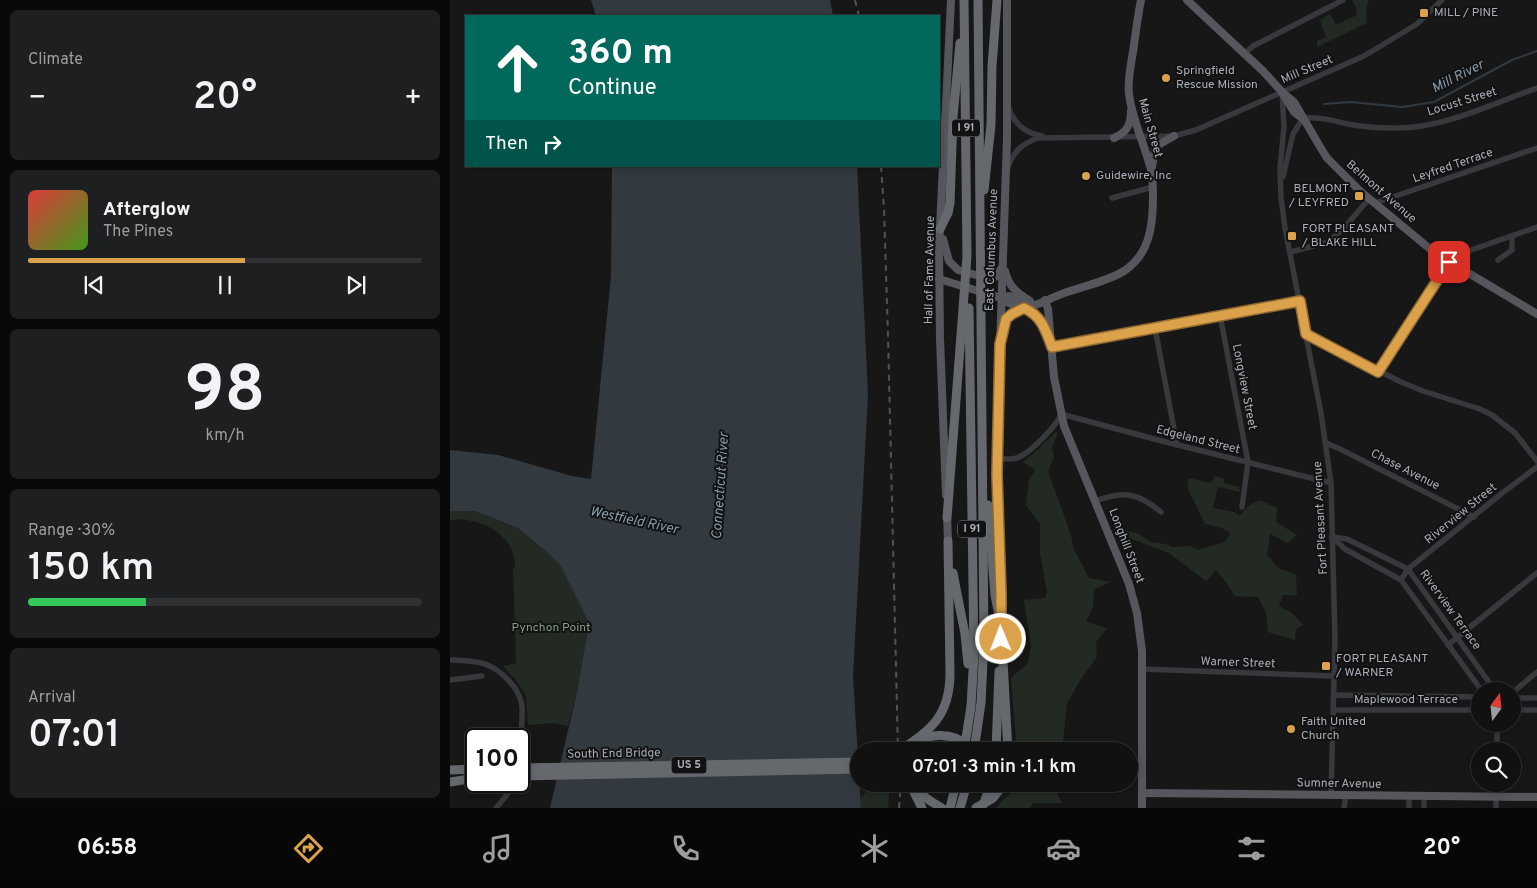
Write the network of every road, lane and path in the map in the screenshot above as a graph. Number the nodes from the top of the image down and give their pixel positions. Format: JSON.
{"nodes":[{"id":1,"x":951,"y":0,"type":"edge"},
{"id":2,"x":978,"y":0,"type":"edge"},
{"id":3,"x":997,"y":0,"type":"edge"},
{"id":4,"x":1007,"y":0,"type":"edge"},
{"id":5,"x":1137,"y":0,"type":"edge"},
{"id":6,"x":1141,"y":0,"type":"edge"},
{"id":7,"x":1343,"y":0,"type":"edge"},
{"id":8,"x":1442,"y":0,"type":"edge"},
{"id":9,"x":1190,"y":1,"type":"edge"},
{"id":10,"x":964,"y":2,"type":"edge"},
{"id":11,"x":1138,"y":19,"type":"junction"},
{"id":12,"x":1244,"y":54,"type":"junction"},
{"id":13,"x":1537,"y":88,"type":"edge"},
{"id":14,"x":1282,"y":92,"type":"junction"},
{"id":15,"x":1007,"y":99,"type":"junction"},
{"id":16,"x":1131,"y":104,"type":"junction"},
{"id":17,"x":1303,"y":118,"type":"junction"},
{"id":18,"x":1174,"y":136,"type":"junction"},
{"id":19,"x":1141,"y":137,"type":"junction"},
{"id":20,"x":1049,"y":138,"type":"junction"},
{"id":21,"x":1114,"y":138,"type":"junction"},
{"id":22,"x":1537,"y":148,"type":"edge"},
{"id":23,"x":1151,"y":171,"type":"junction"},
{"id":24,"x":1006,"y":177,"type":"junction"},
{"id":25,"x":1281,"y":184,"type":"junction"},
{"id":26,"x":1153,"y":187,"type":"junction"},
{"id":27,"x":1112,"y":198,"type":"dead end"},
{"id":28,"x":1372,"y":201,"type":"junction"},
{"id":29,"x":980,"y":220,"type":"junction"},
{"id":30,"x":1537,"y":227,"type":"edge"},
{"id":31,"x":940,"y":229,"type":"junction"},
{"id":32,"x":1512,"y":236,"type":"junction"},
{"id":33,"x":1290,"y":252,"type":"junction"},
{"id":34,"x":1498,"y":260,"type":"dead end"},
{"id":35,"x":1449,"y":262,"type":"junction"},
{"id":36,"x":1002,"y":265,"type":"junction"},
{"id":37,"x":939,"y":279,"type":"junction"},
{"id":38,"x":1001,"y":298,"type":"junction"},
{"id":39,"x":1046,"y":300,"type":"junction"},
{"id":40,"x":1300,"y":301,"type":"junction"},
{"id":41,"x":1027,"y":305,"type":"junction"},
{"id":42,"x":967,"y":306,"type":"junction"},
{"id":43,"x":1537,"y":314,"type":"edge"},
{"id":44,"x":1220,"y":315,"type":"junction"},
{"id":45,"x":1155,"y":328,"type":"junction"},
{"id":46,"x":1306,"y":334,"type":"junction"},
{"id":47,"x":1000,"y":344,"type":"junction"},
{"id":48,"x":1052,"y":347,"type":"junction"},
{"id":49,"x":1378,"y":372,"type":"junction"},
{"id":50,"x":1061,"y":414,"type":"junction"},
{"id":51,"x":983,"y":430,"type":"junction"},
{"id":52,"x":1326,"y":443,"type":"junction"},
{"id":53,"x":1177,"y":445,"type":"junction"},
{"id":54,"x":997,"y":458,"type":"junction"},
{"id":55,"x":1537,"y":461,"type":"edge"},
{"id":56,"x":1248,"y":462,"type":"junction"},
{"id":57,"x":1537,"y":467,"type":"edge"},
{"id":58,"x":1331,"y":483,"type":"junction"},
{"id":59,"x":1096,"y":501,"type":"junction"},
{"id":60,"x":1242,"y":507,"type":"dead end"},
{"id":61,"x":1161,"y":512,"type":"dead end"},
{"id":62,"x":1474,"y":517,"type":"junction"},
{"id":63,"x":947,"y":518,"type":"junction"},
{"id":64,"x":1332,"y":537,"type":"junction"},
{"id":65,"x":948,"y":541,"type":"junction"},
{"id":66,"x":1408,"y":569,"type":"junction"},
{"id":67,"x":1537,"y":574,"type":"edge"},
{"id":68,"x":1401,"y":580,"type":"junction"},
{"id":69,"x":1000,"y":621,"type":"junction"},
{"id":70,"x":1458,"y":636,"type":"junction"},
{"id":71,"x":1001,"y":639,"type":"junction"},
{"id":72,"x":1448,"y":644,"type":"junction"},
{"id":73,"x":450,"y":660,"type":"edge"},
{"id":74,"x":1142,"y":669,"type":"junction"},
{"id":75,"x":1537,"y":672,"type":"edge"},
{"id":76,"x":482,"y":676,"type":"dead end"},
{"id":77,"x":1334,"y":676,"type":"junction"},
{"id":78,"x":450,"y":680,"type":"edge"},
{"id":79,"x":1475,"y":682,"type":"edge"},
{"id":80,"x":1490,"y":682,"type":"edge"},
{"id":81,"x":1521,"y":685,"type":"edge"},
{"id":82,"x":1334,"y":695,"type":"junction"},
{"id":83,"x":1471,"y":697,"type":"edge"},
{"id":84,"x":1521,"y":698,"type":"edge"},
{"id":85,"x":1537,"y":698,"type":"edge"},
{"id":86,"x":1333,"y":710,"type":"junction"},
{"id":87,"x":1471,"y":710,"type":"edge"},
{"id":88,"x":1521,"y":710,"type":"edge"},
{"id":89,"x":1537,"y":710,"type":"edge"},
{"id":90,"x":968,"y":727,"type":"junction"},
{"id":91,"x":521,"y":728,"type":"edge"},
{"id":92,"x":912,"y":742,"type":"edge"},
{"id":93,"x":916,"y":742,"type":"edge"},
{"id":94,"x":964,"y":742,"type":"edge"},
{"id":95,"x":966,"y":742,"type":"edge"},
{"id":96,"x":976,"y":742,"type":"edge"},
{"id":97,"x":996,"y":742,"type":"edge"},
{"id":98,"x":1008,"y":742,"type":"edge"},
{"id":99,"x":850,"y":762,"type":"edge"},
{"id":100,"x":530,"y":768,"type":"edge"},
{"id":101,"x":450,"y":769,"type":"edge"},
{"id":102,"x":850,"y":769,"type":"edge"},
{"id":103,"x":465,"y":770,"type":"edge"},
{"id":104,"x":450,"y":776,"type":"edge"},
{"id":105,"x":530,"y":776,"type":"edge"},
{"id":106,"x":465,"y":777,"type":"edge"},
{"id":107,"x":465,"y":780,"type":"edge"},
{"id":108,"x":450,"y":782,"type":"edge"},
{"id":109,"x":913,"y":792,"type":"edge"},
{"id":110,"x":917,"y":792,"type":"edge"},
{"id":111,"x":954,"y":792,"type":"edge"},
{"id":112,"x":965,"y":792,"type":"edge"},
{"id":113,"x":989,"y":792,"type":"edge"},
{"id":114,"x":995,"y":792,"type":"edge"},
{"id":115,"x":1496,"y":792,"type":"edge"},
{"id":116,"x":508,"y":793,"type":"edge"},
{"id":117,"x":1142,"y":793,"type":"junction"},
{"id":118,"x":1331,"y":795,"type":"junction"},
{"id":119,"x":1346,"y":795,"type":"junction"},
{"id":120,"x":1409,"y":796,"type":"junction"},
{"id":121,"x":1424,"y":796,"type":"junction"},
{"id":122,"x":1496,"y":797,"type":"junction"},
{"id":123,"x":1537,"y":797,"type":"edge"},
{"id":124,"x":989,"y":798,"type":"junction"},
{"id":125,"x":939,"y":806,"type":"edge"},
{"id":126,"x":496,"y":808,"type":"edge"},
{"id":127,"x":922,"y":808,"type":"edge"},
{"id":128,"x":950,"y":808,"type":"edge"},
{"id":129,"x":960,"y":808,"type":"edge"},
{"id":130,"x":976,"y":808,"type":"edge"},
{"id":131,"x":982,"y":808,"type":"edge"},
{"id":132,"x":1142,"y":808,"type":"edge"},
{"id":133,"x":1344,"y":808,"type":"edge"},
{"id":134,"x":1409,"y":808,"type":"edge"},
{"id":135,"x":1424,"y":808,"type":"edge"},
{"id":136,"x":1496,"y":808,"type":"edge"}],
"edges":[{"from":1,"to":31,"type":"main road","name":"Hall of Fame Avenue"},
{"from":2,"to":29,"type":"highway","number":"I 91"},
{"from":3,"to":29,"type":"highway"},
{"from":4,"to":15,"type":"main road","name":"East Columbus Avenue"},
{"from":5,"to":11,"type":"main road","name":"Main Street"},
{"from":6,"to":11,"type":"main road","name":"Main Street"},
{"from":7,"to":12,"type":"street"},
{"from":8,"to":14,"type":"street","name":"Mill Street"},
{"from":9,"to":12,"type":"main road"},
{"from":10,"to":31,"type":"highway"},
{"from":10,"to":42,"type":"highway","number":"I 91"},
{"from":11,"to":16,"type":"main road","name":"Main Street"},
{"from":12,"to":14,"type":"main road"},
{"from":13,"to":17,"type":"street","name":"Locust Street"},
{"from":14,"to":17,"type":"main road"},
{"from":14,"to":18,"type":"street","name":"Mill Street"},
{"from":14,"to":25,"type":"street","name":"Fort Pleasant Avenue"},
{"from":15,"to":20,"type":"street","name":"Mill Street"},
{"from":15,"to":24,"type":"main road","name":"East Columbus Avenue"},
{"from":16,"to":19,"type":"main road","name":"Main Street"},
{"from":16,"to":21,"type":"main road"},
{"from":17,"to":25,"type":"street","name":"Fort Pleasant Avenue"},
{"from":17,"to":28,"type":"main road","name":"Belmont Avenue"},
{"from":18,"to":19,"type":"street","name":"Mill Street"},
{"from":18,"to":23,"type":"main road"},
{"from":19,"to":21,"type":"street","name":"Mill Street"},
{"from":19,"to":23,"type":"main road","name":"Main Street"},
{"from":20,"to":21,"type":"street","name":"Mill Street"},
{"from":20,"to":24,"type":"street","name":"Mill Street"},
{"from":22,"to":28,"type":"street","name":"Leyfred Terrace"},
{"from":23,"to":26,"type":"main road","name":"Main Street"},
{"from":24,"to":36,"type":"main road","name":"East Columbus Avenue"},
{"from":25,"to":33,"type":"street","name":"Fort Pleasant Avenue"},
{"from":26,"to":27,"type":"street"},
{"from":26,"to":39,"type":"main road","name":"Main Street"},
{"from":28,"to":33,"type":"street"},
{"from":28,"to":35,"type":"main road","name":"Belmont Avenue"},
{"from":29,"to":51,"type":"highway","number":"I 91"},
{"from":30,"to":32,"type":"street"},
{"from":31,"to":36,"type":"main road"},
{"from":31,"to":37,"type":"main road","name":"Hall of Fame Avenue"},
{"from":32,"to":34,"type":"street"},
{"from":32,"to":35,"type":"street"},
{"from":33,"to":40,"type":"street","name":"Fort Pleasant Avenue"},
{"from":35,"to":43,"type":"main road","name":"Belmont Avenue"},
{"from":35,"to":49,"type":"street"},
{"from":36,"to":38,"type":"main road","name":"East Columbus Avenue"},
{"from":36,"to":41,"type":"main road"},
{"from":37,"to":38,"type":"main road"},
{"from":37,"to":63,"type":"main road","name":"Hall of Fame Avenue"},
{"from":38,"to":41,"type":"main road"},
{"from":38,"to":47,"type":"main road","name":"East Columbus Avenue"},
{"from":39,"to":41,"type":"main road","name":"Main Street"},
{"from":39,"to":48,"type":"main road","name":"Longhill Street"},
{"from":40,"to":44,"type":"street"},
{"from":40,"to":46,"type":"street","name":"Fort Pleasant Avenue"},
{"from":41,"to":47,"type":"main road","name":"Main Street"},
{"from":41,"to":48,"type":"main road"},
{"from":42,"to":63,"type":"highway"},
{"from":42,"to":90,"type":"highway","number":"I 91"},
{"from":44,"to":45,"type":"street"},
{"from":44,"to":56,"type":"street","name":"Longview Street"},
{"from":45,"to":48,"type":"street"},
{"from":45,"to":53,"type":"street"},
{"from":46,"to":49,"type":"street"},
{"from":46,"to":52,"type":"street","name":"Fort Pleasant Avenue"},
{"from":47,"to":54,"type":"main road","name":"East Columbus Avenue"},
{"from":48,"to":50,"type":"main road","name":"Longhill Street"},
{"from":49,"to":55,"type":"street"},
{"from":50,"to":53,"type":"street","name":"Edgeland Street"},
{"from":50,"to":54,"type":"street"},
{"from":50,"to":59,"type":"main road","name":"Longhill Street"},
{"from":51,"to":69,"type":"highway"},
{"from":51,"to":96,"type":"highway","number":"I 91"},
{"from":52,"to":58,"type":"street","name":"Fort Pleasant Avenue"},
{"from":52,"to":62,"type":"street","name":"Chase Avenue"},
{"from":53,"to":56,"type":"street","name":"Edgeland Street"},
{"from":54,"to":69,"type":"main road","name":"East Columbus Avenue"},
{"from":56,"to":58,"type":"street","name":"Edgeland Street"},
{"from":56,"to":60,"type":"street","name":"Longview Street"},
{"from":57,"to":62,"type":"street","name":"Riverview Street"},
{"from":58,"to":64,"type":"street","name":"Fort Pleasant Avenue"},
{"from":59,"to":61,"type":"street"},
{"from":59,"to":74,"type":"main road","name":"Longhill Street"},
{"from":62,"to":66,"type":"street","name":"Riverview Street"},
{"from":63,"to":65,"type":"main road","name":"Hall of Fame Avenue"},
{"from":64,"to":66,"type":"street","name":"Riverview Terrace"},
{"from":64,"to":68,"type":"street","name":"Riverview Terrace"},
{"from":64,"to":77,"type":"street","name":"Fort Pleasant Avenue"},
{"from":65,"to":90,"type":"highway"},
{"from":65,"to":92,"type":"highway"},
{"from":66,"to":68,"type":"street","name":"Riverview Street"},
{"from":66,"to":70,"type":"street","name":"Riverview Terrace"},
{"from":67,"to":70,"type":"street"},
{"from":68,"to":72,"type":"street","name":"Riverview Terrace"},
{"from":69,"to":71,"type":"highway"},
{"from":70,"to":72,"type":"street"},
{"from":70,"to":80,"type":"street","name":"Riverview Terrace"},
{"from":71,"to":97,"type":"highway"},
{"from":71,"to":98,"type":"highway"},
{"from":72,"to":79,"type":"street","name":"Riverview Terrace"},
{"from":73,"to":91,"type":"street"},
{"from":74,"to":77,"type":"street","name":"Warner Street"},
{"from":74,"to":117,"type":"main road","name":"Longhill Street"},
{"from":75,"to":81,"type":"street"},
{"from":76,"to":78,"type":"street"},
{"from":77,"to":82,"type":"street","name":"Fort Pleasant Avenue"},
{"from":82,"to":83,"type":"street","name":"Maplewood Terrace"},
{"from":82,"to":86,"type":"street","name":"Fort Pleasant Avenue"},
{"from":84,"to":85,"type":"street"},
{"from":86,"to":87,"type":"street","name":"Maplewood Terrace"},
{"from":86,"to":118,"type":"street","name":"Fort Pleasant Avenue"},
{"from":88,"to":89,"type":"street"},
{"from":90,"to":95,"type":"highway","number":"I 91"},
{"from":93,"to":94,"type":"highway"},
{"from":99,"to":100,"type":"highway","name":"South End Bridge","number":"US 5"},
{"from":101,"to":103,"type":"highway"},
{"from":102,"to":105,"type":"highway","name":"South End Bridge","number":"US 5"},
{"from":104,"to":106,"type":"highway"},
{"from":107,"to":108,"type":"highway"},
{"from":109,"to":127,"type":"highway"},
{"from":110,"to":125,"type":"highway"},
{"from":111,"to":128,"type":"highway"},
{"from":112,"to":129,"type":"highway"},
{"from":113,"to":124,"type":"highway"},
{"from":114,"to":124,"type":"highway"},
{"from":115,"to":122,"type":"street"},
{"from":116,"to":126,"type":"street"},
{"from":117,"to":118,"type":"main road","name":"Sumner Avenue"},
{"from":117,"to":132,"type":"main road","name":"Longhill Street"},
{"from":118,"to":119,"type":"main road","name":"Sumner Avenue"},
{"from":119,"to":120,"type":"main road","name":"Sumner Avenue"},
{"from":119,"to":133,"type":"street"},
{"from":120,"to":121,"type":"main road","name":"Sumner Avenue"},
{"from":120,"to":134,"type":"street"},
{"from":121,"to":122,"type":"main road","name":"Sumner Avenue"},
{"from":121,"to":135,"type":"street"},
{"from":122,"to":123,"type":"main road","name":"Sumner Avenue"},
{"from":122,"to":136,"type":"street"},
{"from":124,"to":130,"type":"highway"},
{"from":124,"to":131,"type":"highway"}]}
